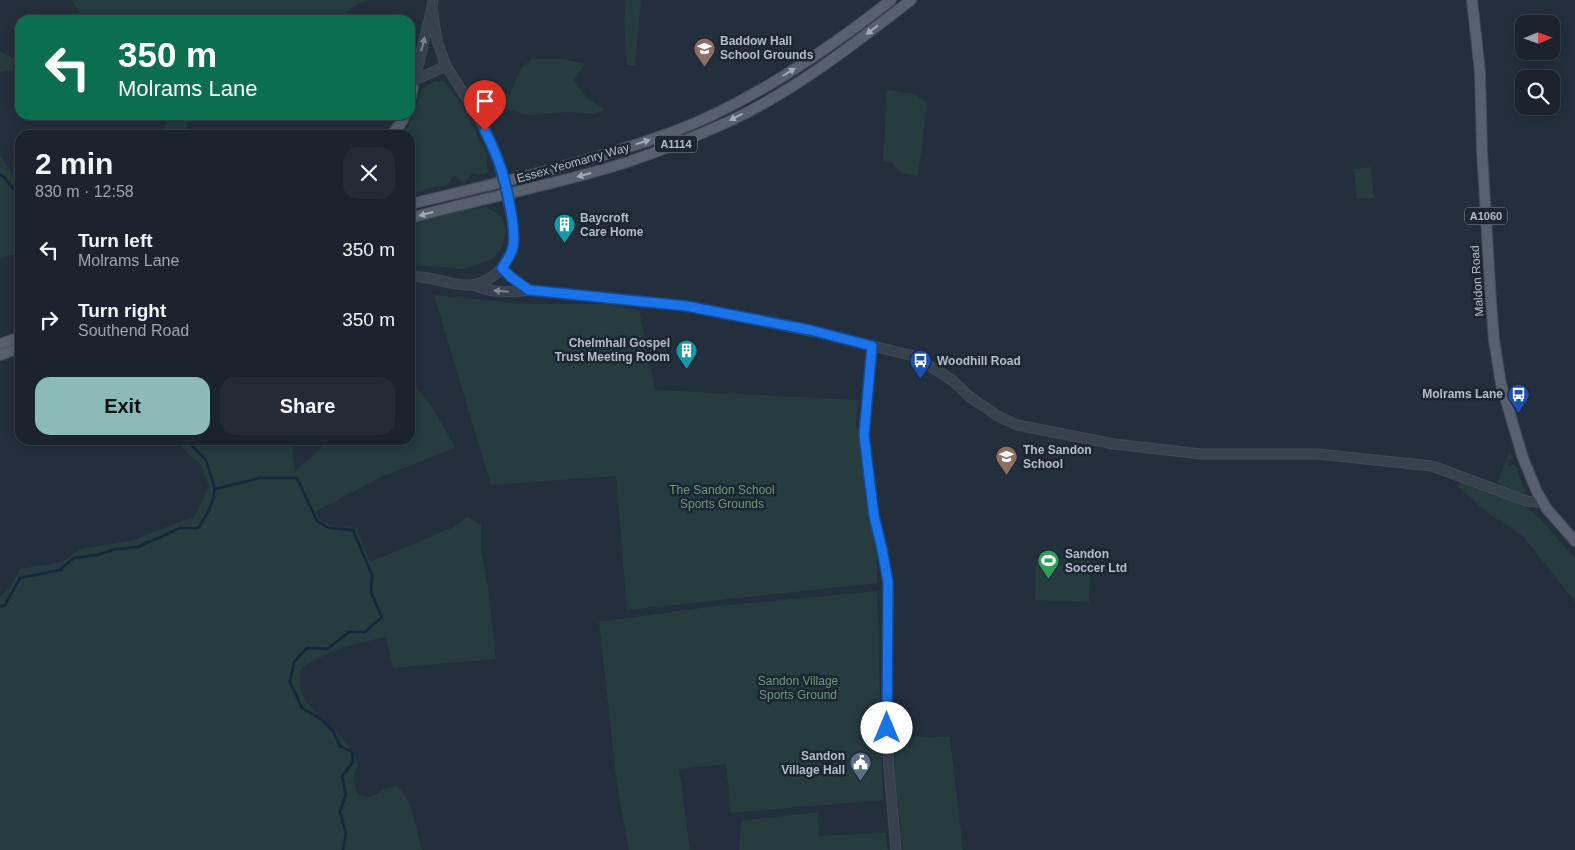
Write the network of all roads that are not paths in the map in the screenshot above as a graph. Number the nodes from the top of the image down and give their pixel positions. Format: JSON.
{"nodes":[{"id":1,"x":890,"y":0,"type":"edge"},
{"id":2,"x":911,"y":0,"type":"edge"},
{"id":3,"x":1472,"y":0,"type":"edge"},
{"id":4,"x":432,"y":4,"type":"edge"},
{"id":5,"x":446,"y":66,"type":"junction"},
{"id":6,"x":415,"y":80,"type":"edge"},
{"id":7,"x":415,"y":83,"type":"edge"},
{"id":8,"x":415,"y":203,"type":"edge"},
{"id":9,"x":415,"y":217,"type":"edge"},
{"id":10,"x":502,"y":268,"type":"junction"},
{"id":11,"x":415,"y":276,"type":"edge"},
{"id":12,"x":474,"y":285,"type":"junction"},
{"id":13,"x":529,"y":290,"type":"junction"},
{"id":14,"x":15,"y":339,"type":"edge"},
{"id":15,"x":0,"y":344,"type":"edge"},
{"id":16,"x":872,"y":346,"type":"junction"},
{"id":17,"x":15,"y":350,"type":"edge"},
{"id":18,"x":0,"y":355,"type":"edge"},
{"id":19,"x":1542,"y":500,"type":"junction"},
{"id":20,"x":1575,"y":541,"type":"edge"},
{"id":21,"x":896,"y":850,"type":"edge"}],
"edges":[{"from":8,"to":1,"type":"main road","name":"Essex Yeomanry Way","number":"A1114","one_way":true},
{"from":2,"to":9,"type":"main road","name":"Essex Yeomanry Way","number":"A1114","one_way":true},
{"from":3,"to":19,"type":"main road","name":"Maldon Road","number":"A1060"},
{"from":4,"to":5,"type":"street"},
{"from":6,"to":4,"type":"street","one_way":true},
{"from":5,"to":7,"type":"street"},
{"from":5,"to":10,"type":"street","bridge":true},
{"from":10,"to":12,"type":"street"},
{"from":10,"to":13,"type":"street"},
{"from":11,"to":12,"type":"street"},
{"from":13,"to":12,"type":"street","one_way":true},
{"from":13,"to":16,"type":"street"},
{"from":14,"to":15,"type":"main road"},
{"from":16,"to":19,"type":"street"},
{"from":16,"to":21,"type":"street"},
{"from":17,"to":18,"type":"main road"},
{"from":19,"to":20,"type":"main road","name":"Maldon Road","number":"A1060"}]}
